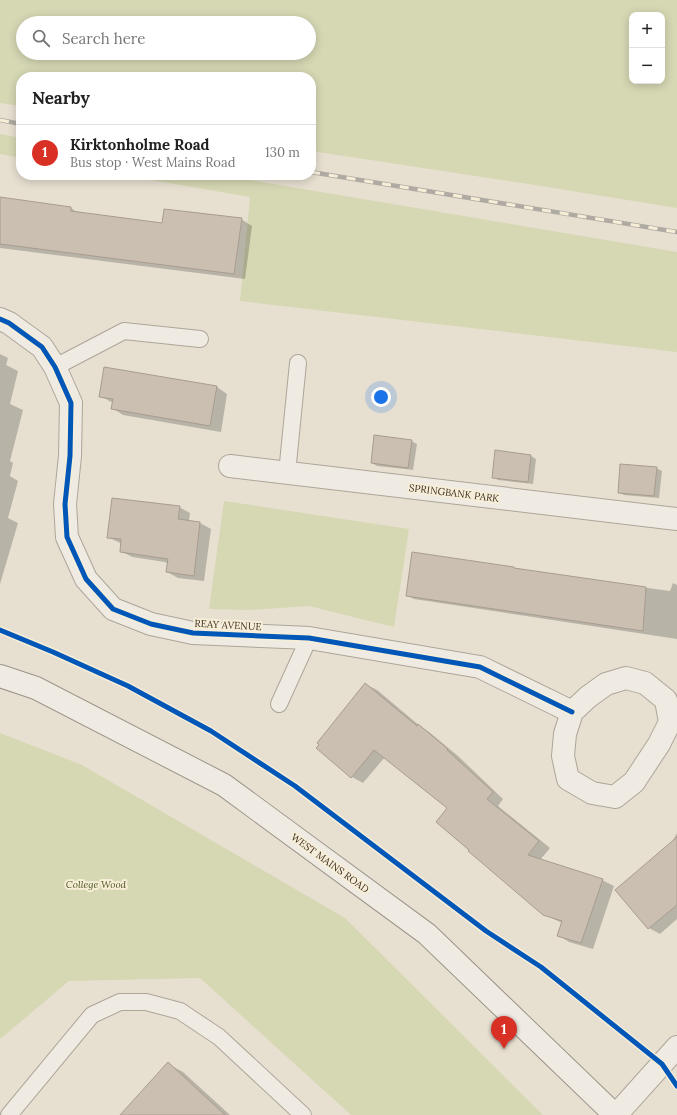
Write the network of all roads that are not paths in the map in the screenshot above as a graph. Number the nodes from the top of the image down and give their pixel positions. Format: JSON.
{"nodes":[{"id":1,"x":0,"y":319,"type":"edge"},
{"id":2,"x":200,"y":339,"type":"dead end"},
{"id":3,"x":298,"y":363,"type":"dead end"},
{"id":4,"x":56,"y":367,"type":"junction"},
{"id":5,"x":230,"y":466,"type":"dead end"},
{"id":6,"x":287,"y":473,"type":"junction"},
{"id":7,"x":677,"y":519,"type":"edge"},
{"id":8,"x":308,"y":638,"type":"junction"},
{"id":9,"x":0,"y":676,"type":"edge"},
{"id":10,"x":279,"y":704,"type":"dead end"},
{"id":11,"x":572,"y":712,"type":"junction"},
{"id":12,"x":677,"y":1047,"type":"edge"},
{"id":13,"x":9,"y":1115,"type":"edge"},
{"id":14,"x":303,"y":1115,"type":"edge"},
{"id":15,"x":616,"y":1115,"type":"edge"}],
"edges":[{"from":1,"to":4,"type":"street","name":"REAY AVENUE"},
{"from":2,"to":4,"type":"lane"},
{"from":3,"to":6,"type":"lane"},
{"from":4,"to":8,"type":"street","name":"REAY AVENUE"},
{"from":5,"to":6,"type":"street","name":"SPRINGBANK PARK"},
{"from":6,"to":7,"type":"street","name":"SPRINGBANK PARK"},
{"from":8,"to":10,"type":"lane"},
{"from":8,"to":11,"type":"street","name":"REAY AVENUE"},
{"from":9,"to":15,"type":"street","name":"WEST MAINS ROAD"},
{"from":11,"to":11,"type":"street"},
{"from":12,"to":15,"type":"street"},
{"from":13,"to":14,"type":"lane"}]}
